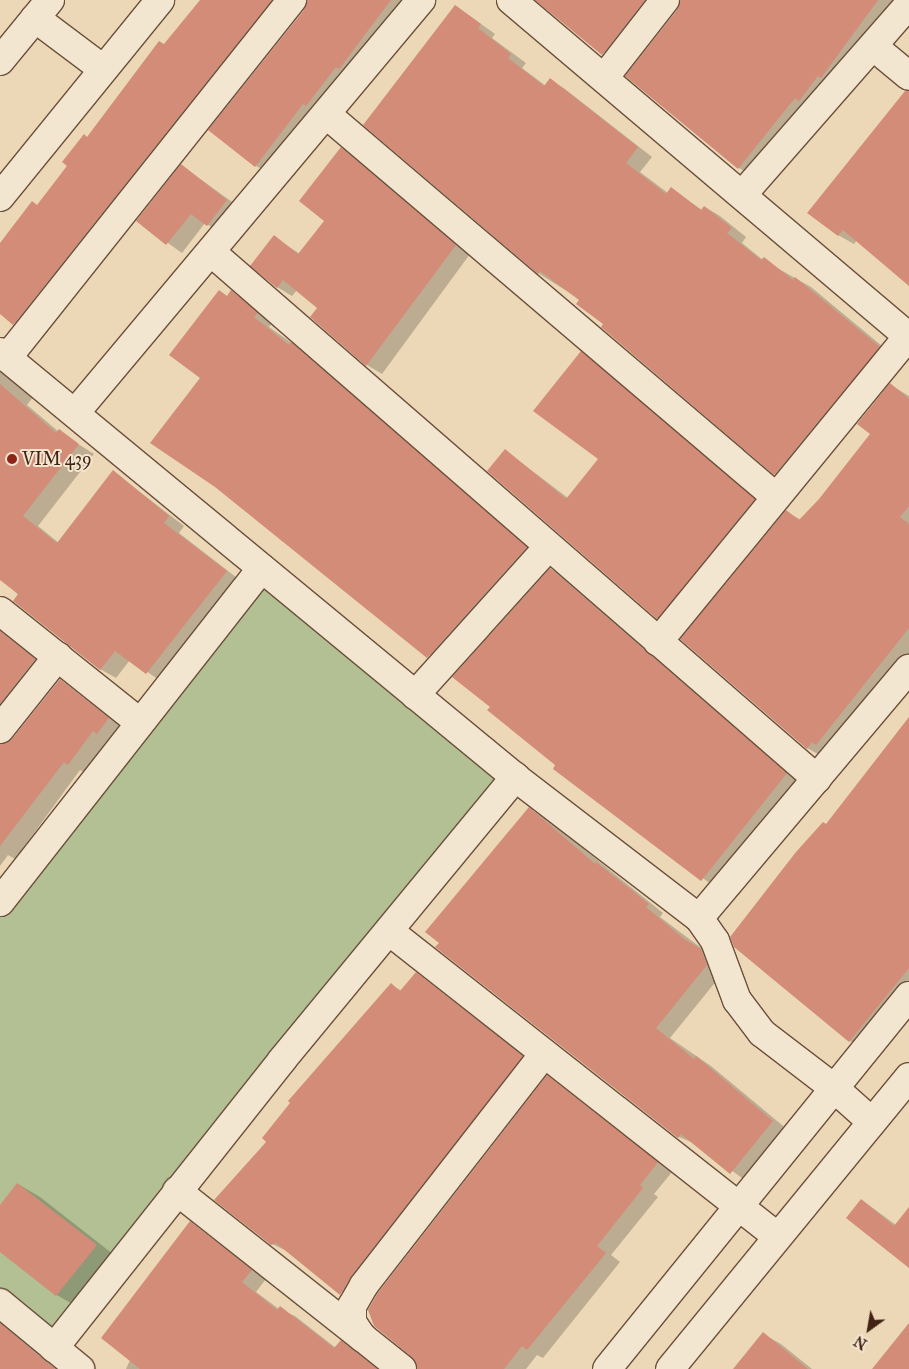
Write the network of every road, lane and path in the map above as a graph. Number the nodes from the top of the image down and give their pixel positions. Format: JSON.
{"nodes":[{"id":1,"x":160,"y":0,"type":"edge"},
{"id":2,"x":292,"y":0,"type":"edge"},
{"id":3,"x":420,"y":0,"type":"edge"},
{"id":4,"x":511,"y":0,"type":"edge"},
{"id":5,"x":665,"y":0,"type":"edge"},
{"id":6,"x":909,"y":4,"type":"edge"},
{"id":7,"x":42,"y":9,"type":"edge"},
{"id":8,"x":874,"y":47,"type":"junction"},
{"id":9,"x":0,"y":61,"type":"edge"},
{"id":10,"x":104,"y":69,"type":"junction"},
{"id":11,"x":909,"y":76,"type":"edge"},
{"id":12,"x":604,"y":78,"type":"junction"},
{"id":13,"x":326,"y":114,"type":"junction"},
{"id":14,"x":742,"y":196,"type":"junction"},
{"id":15,"x":0,"y":197,"type":"edge"},
{"id":16,"x":211,"y":252,"type":"junction"},
{"id":17,"x":909,"y":337,"type":"edge"},
{"id":18,"x":4,"y":355,"type":"edge"},
{"id":19,"x":75,"y":413,"type":"junction"},
{"id":20,"x":776,"y":497,"type":"junction"},
{"id":21,"x":549,"y":546,"type":"junction"},
{"id":22,"x":262,"y":568,"type":"junction"},
{"id":23,"x":0,"y":611,"type":"edge"},
{"id":24,"x":658,"y":642,"type":"junction"},
{"id":25,"x":58,"y":656,"type":"junction"},
{"id":26,"x":909,"y":669,"type":"edge"},
{"id":27,"x":415,"y":695,"type":"junction"},
{"id":28,"x":138,"y":721,"type":"junction"},
{"id":29,"x":0,"y":729,"type":"edge"},
{"id":30,"x":515,"y":777,"type":"junction"},
{"id":31,"x":816,"y":779,"type":"junction"},
{"id":32,"x":0,"y":902,"type":"edge"},
{"id":33,"x":699,"y":918,"type":"junction"},
{"id":34,"x":389,"y":931,"type":"junction"},
{"id":35,"x":909,"y":996,"type":"edge"},
{"id":36,"x":544,"y":1054,"type":"junction"},
{"id":37,"x":909,"y":1077,"type":"edge"},
{"id":38,"x":834,"y":1088,"type":"junction"},
{"id":39,"x":872,"y":1122,"type":"junction"},
{"id":40,"x":177,"y":1191,"type":"junction"},
{"id":41,"x":738,"y":1206,"type":"junction"},
{"id":42,"x":777,"y":1236,"type":"junction"},
{"id":43,"x":0,"y":1303,"type":"edge"},
{"id":44,"x":362,"y":1337,"type":"junction"},
{"id":45,"x":54,"y":1348,"type":"junction"},
{"id":46,"x":80,"y":1369,"type":"edge"},
{"id":47,"x":402,"y":1369,"type":"edge"},
{"id":48,"x":608,"y":1369,"type":"edge"},
{"id":49,"x":670,"y":1369,"type":"edge"}],
"edges":[{"from":1,"to":10,"type":"street"},
{"from":2,"to":18,"type":"street"},
{"from":3,"to":13,"type":"street"},
{"from":4,"to":12,"type":"street"},
{"from":5,"to":12,"type":"street"},
{"from":6,"to":8,"type":"street"},
{"from":7,"to":9,"type":"street"},
{"from":7,"to":10,"type":"street"},
{"from":8,"to":11,"type":"street"},
{"from":8,"to":14,"type":"street"},
{"from":10,"to":15,"type":"street"},
{"from":12,"to":14,"type":"street"},
{"from":13,"to":16,"type":"street"},
{"from":13,"to":20,"type":"street"},
{"from":14,"to":17,"type":"street"},
{"from":16,"to":19,"type":"street"},
{"from":16,"to":21,"type":"street"},
{"from":17,"to":20,"type":"street"},
{"from":18,"to":19,"type":"street"},
{"from":19,"to":22,"type":"street"},
{"from":20,"to":24,"type":"street"},
{"from":21,"to":24,"type":"street"},
{"from":21,"to":27,"type":"street"},
{"from":22,"to":27,"type":"street"},
{"from":22,"to":28,"type":"street"},
{"from":23,"to":25,"type":"street"},
{"from":24,"to":31,"type":"street"},
{"from":25,"to":28,"type":"street"},
{"from":25,"to":29,"type":"street"},
{"from":26,"to":31,"type":"street"},
{"from":27,"to":30,"type":"street"},
{"from":28,"to":32,"type":"street"},
{"from":30,"to":33,"type":"street"},
{"from":30,"to":34,"type":"street"},
{"from":31,"to":33,"type":"street"},
{"from":33,"to":38,"type":"street"},
{"from":34,"to":36,"type":"street"},
{"from":34,"to":40,"type":"street"},
{"from":35,"to":38,"type":"street"},
{"from":36,"to":41,"type":"street"},
{"from":36,"to":44,"type":"street"},
{"from":37,"to":39,"type":"street"},
{"from":38,"to":39,"type":"street"},
{"from":38,"to":41,"type":"street"},
{"from":39,"to":42,"type":"street"},
{"from":40,"to":44,"type":"street"},
{"from":40,"to":45,"type":"street"},
{"from":41,"to":42,"type":"street"},
{"from":41,"to":48,"type":"street"},
{"from":42,"to":49,"type":"street"},
{"from":43,"to":45,"type":"street"},
{"from":44,"to":47,"type":"street"},
{"from":45,"to":46,"type":"street"}]}
